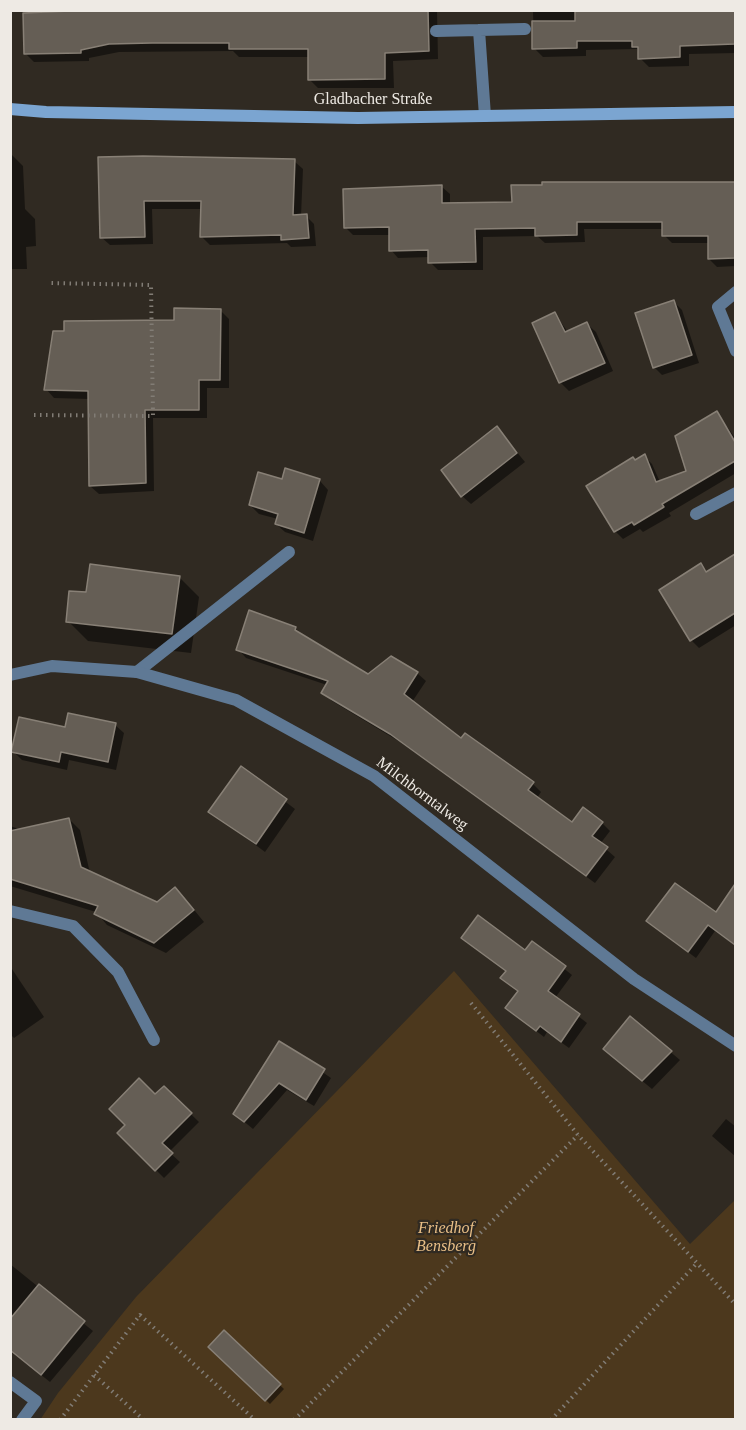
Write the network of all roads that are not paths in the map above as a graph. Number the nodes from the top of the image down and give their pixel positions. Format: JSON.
{"nodes":[{"id":1,"x":525,"y":29,"type":"dead end"},
{"id":2,"x":479,"y":30,"type":"junction"},
{"id":3,"x":436,"y":31,"type":"dead end"},
{"id":4,"x":10,"y":109,"type":"edge"},
{"id":5,"x":735,"y":112,"type":"edge"},
{"id":6,"x":485,"y":116,"type":"junction"},
{"id":7,"x":735,"y":292,"type":"edge"},
{"id":8,"x":735,"y":351,"type":"edge"},
{"id":9,"x":735,"y":493,"type":"edge"},
{"id":10,"x":696,"y":514,"type":"dead end"},
{"id":11,"x":289,"y":552,"type":"dead end"},
{"id":12,"x":137,"y":672,"type":"junction"},
{"id":13,"x":10,"y":675,"type":"edge"},
{"id":14,"x":10,"y":911,"type":"edge"},
{"id":15,"x":154,"y":1040,"type":"dead end"},
{"id":16,"x":735,"y":1046,"type":"edge"},
{"id":17,"x":10,"y":1382,"type":"edge"},
{"id":18,"x":22,"y":1419,"type":"edge"}],
"edges":[{"from":1,"to":2,"type":"street"},
{"from":2,"to":3,"type":"street"},
{"from":2,"to":6,"type":"street"},
{"from":4,"to":6,"type":"main road","name":"Gladbacher Straße"},
{"from":5,"to":6,"type":"main road","name":"Gladbacher Straße"},
{"from":7,"to":8,"type":"street"},
{"from":9,"to":10,"type":"street"},
{"from":11,"to":12,"type":"street"},
{"from":12,"to":13,"type":"street","name":"Milchborntalweg"},
{"from":12,"to":16,"type":"street","name":"Milchborntalweg"},
{"from":14,"to":15,"type":"street"},
{"from":17,"to":18,"type":"street"}]}
